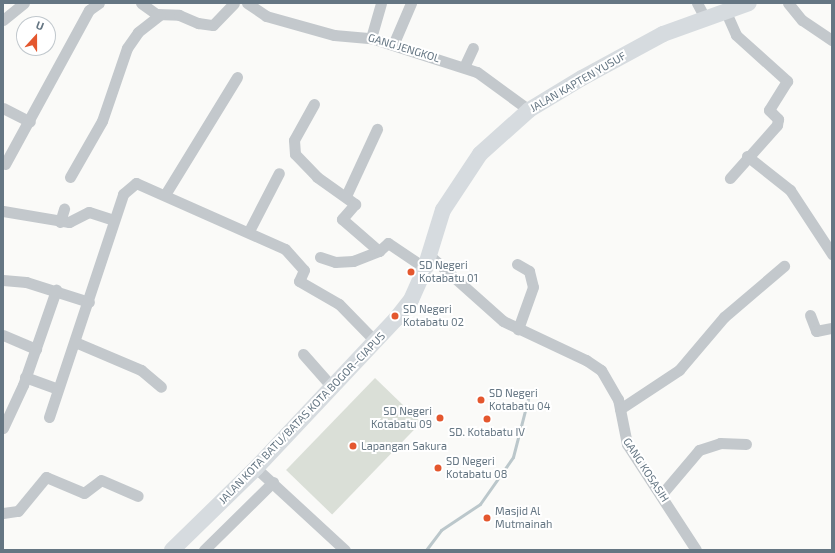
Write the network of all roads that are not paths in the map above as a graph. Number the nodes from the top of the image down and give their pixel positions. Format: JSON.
{"nodes":[{"id":1,"x":24,"y":3,"type":"edge"},
{"id":2,"x":99,"y":3,"type":"edge"},
{"id":3,"x":141,"y":3,"type":"edge"},
{"id":4,"x":234,"y":3,"type":"edge"},
{"id":5,"x":247,"y":3,"type":"edge"},
{"id":6,"x":382,"y":3,"type":"edge"},
{"id":7,"x":411,"y":3,"type":"edge"},
{"id":8,"x":749,"y":3,"type":"edge"},
{"id":9,"x":788,"y":3,"type":"edge"},
{"id":10,"x":701,"y":10,"type":"edge"},
{"id":11,"x":725,"y":10,"type":"junction"},
{"id":12,"x":160,"y":15,"type":"junction"},
{"id":13,"x":3,"y":20,"type":"edge"},
{"id":14,"x":371,"y":38,"type":"junction"},
{"id":15,"x":832,"y":40,"type":"edge"},
{"id":16,"x":393,"y":45,"type":"junction"},
{"id":17,"x":473,"y":48,"type":"dead end"},
{"id":18,"x":464,"y":67,"type":"junction"},
{"id":19,"x":237,"y":77,"type":"dead end"},
{"id":20,"x":314,"y":104,"type":"dead end"},
{"id":21,"x":3,"y":108,"type":"edge"},
{"id":22,"x":529,"y":110,"type":"junction"},
{"id":23,"x":30,"y":122,"type":"junction"},
{"id":24,"x":377,"y":129,"type":"dead end"},
{"id":25,"x":747,"y":156,"type":"junction"},
{"id":26,"x":5,"y":164,"type":"dead end"},
{"id":27,"x":279,"y":173,"type":"dead end"},
{"id":28,"x":70,"y":177,"type":"dead end"},
{"id":29,"x":730,"y":178,"type":"dead end"},
{"id":30,"x":166,"y":193,"type":"junction"},
{"id":31,"x":346,"y":196,"type":"junction"},
{"id":32,"x":64,"y":209,"type":"dead end"},
{"id":33,"x":3,"y":211,"type":"edge"},
{"id":34,"x":114,"y":220,"type":"junction"},
{"id":35,"x":60,"y":222,"type":"junction"},
{"id":36,"x":249,"y":231,"type":"junction"},
{"id":37,"x":379,"y":251,"type":"junction"},
{"id":38,"x":832,"y":254,"type":"edge"},
{"id":39,"x":320,"y":257,"type":"dead end"},
{"id":40,"x":427,"y":262,"type":"junction"},
{"id":41,"x":517,"y":264,"type":"dead end"},
{"id":42,"x":784,"y":266,"type":"dead end"},
{"id":43,"x":3,"y":280,"type":"edge"},
{"id":44,"x":56,"y":290,"type":"junction"},
{"id":45,"x":89,"y":302,"type":"junction"},
{"id":46,"x":810,"y":315,"type":"dead end"},
{"id":47,"x":832,"y":328,"type":"edge"},
{"id":48,"x":518,"y":330,"type":"junction"},
{"id":49,"x":3,"y":335,"type":"edge"},
{"id":50,"x":375,"y":341,"type":"junction"},
{"id":51,"x":75,"y":342,"type":"junction"},
{"id":52,"x":36,"y":349,"type":"junction"},
{"id":53,"x":303,"y":354,"type":"dead end"},
{"id":54,"x":25,"y":377,"type":"junction"},
{"id":55,"x":161,"y":387,"type":"dead end"},
{"id":56,"x":56,"y":388,"type":"junction"},
{"id":57,"x":333,"y":388,"type":"junction"},
{"id":58,"x":620,"y":409,"type":"junction"},
{"id":59,"x":49,"y":417,"type":"dead end"},
{"id":60,"x":4,"y":421,"type":"edge"},
{"id":61,"x":746,"y":444,"type":"dead end"},
{"id":62,"x":256,"y":468,"type":"junction"},
{"id":63,"x":273,"y":482,"type":"junction"},
{"id":64,"x":661,"y":495,"type":"junction"},
{"id":65,"x":138,"y":496,"type":"dead end"},
{"id":66,"x":3,"y":513,"type":"edge"},
{"id":67,"x":343,"y":549,"type":"edge"},
{"id":68,"x":172,"y":550,"type":"edge"},
{"id":69,"x":204,"y":550,"type":"edge"},
{"id":70,"x":696,"y":550,"type":"edge"}],
"edges":[{"from":1,"to":13,"type":"street"},
{"from":2,"to":23,"type":"street"},
{"from":3,"to":12,"type":"street"},
{"from":4,"to":12,"type":"street"},
{"from":5,"to":14,"type":"street","name":"GANG JENGKOL"},
{"from":6,"to":14,"type":"street"},
{"from":7,"to":16,"type":"street"},
{"from":8,"to":11,"type":"main road","name":"JALAN KAPTEN YUSUF"},
{"from":9,"to":15,"type":"street"},
{"from":10,"to":11,"type":"main road","name":"JALAN KAPTEN YUSUF"},
{"from":10,"to":22,"type":"main road","name":"JALAN KAPTEN YUSUF"},
{"from":11,"to":25,"type":"street"},
{"from":12,"to":28,"type":"street"},
{"from":14,"to":16,"type":"street","name":"GANG JENGKOL"},
{"from":16,"to":18,"type":"street","name":"GANG JENGKOL"},
{"from":17,"to":18,"type":"street"},
{"from":18,"to":22,"type":"street","name":"GANG JENGKOL"},
{"from":19,"to":30,"type":"street"},
{"from":20,"to":31,"type":"street"},
{"from":21,"to":23,"type":"street"},
{"from":22,"to":40,"type":"main road","name":"JALAN KAPTEN YUSUF"},
{"from":23,"to":26,"type":"street"},
{"from":24,"to":31,"type":"street"},
{"from":25,"to":29,"type":"street"},
{"from":25,"to":38,"type":"street"},
{"from":27,"to":36,"type":"street"},
{"from":30,"to":34,"type":"street"},
{"from":30,"to":36,"type":"street"},
{"from":31,"to":37,"type":"street"},
{"from":32,"to":35,"type":"street"},
{"from":33,"to":35,"type":"street"},
{"from":34,"to":35,"type":"street"},
{"from":34,"to":45,"type":"street"},
{"from":36,"to":50,"type":"street"},
{"from":37,"to":39,"type":"street"},
{"from":37,"to":40,"type":"street","name":"GANG KOSASIH"},
{"from":40,"to":48,"type":"street","name":"GANG KOSASIH"},
{"from":40,"to":50,"type":"main road","name":"JALAN KOTA BATU/BATAS KOTA BOGOR–CIAPUS"},
{"from":41,"to":48,"type":"street"},
{"from":42,"to":58,"type":"street"},
{"from":43,"to":44,"type":"street"},
{"from":44,"to":45,"type":"street"},
{"from":44,"to":52,"type":"street"},
{"from":45,"to":51,"type":"street"},
{"from":46,"to":47,"type":"street"},
{"from":48,"to":58,"type":"street","name":"GANG KOSASIH"},
{"from":49,"to":52,"type":"street"},
{"from":50,"to":57,"type":"main road","name":"JALAN KOTA BATU/BATAS KOTA BOGOR–CIAPUS"},
{"from":51,"to":55,"type":"street"},
{"from":51,"to":56,"type":"street"},
{"from":52,"to":54,"type":"street"},
{"from":53,"to":57,"type":"street"},
{"from":54,"to":56,"type":"street"},
{"from":54,"to":60,"type":"street"},
{"from":56,"to":59,"type":"street"},
{"from":57,"to":62,"type":"main road","name":"JALAN KOTA BATU/BATAS KOTA BOGOR–CIAPUS"},
{"from":58,"to":64,"type":"street","name":"GANG KOSASIH"},
{"from":61,"to":64,"type":"street"},
{"from":62,"to":63,"type":"street"},
{"from":62,"to":68,"type":"main road","name":"JALAN KOTA BATU/BATAS KOTA BOGOR–CIAPUS"},
{"from":63,"to":67,"type":"street"},
{"from":63,"to":69,"type":"street"},
{"from":64,"to":70,"type":"street","name":"GANG KOSASIH"},
{"from":65,"to":66,"type":"street"}]}
